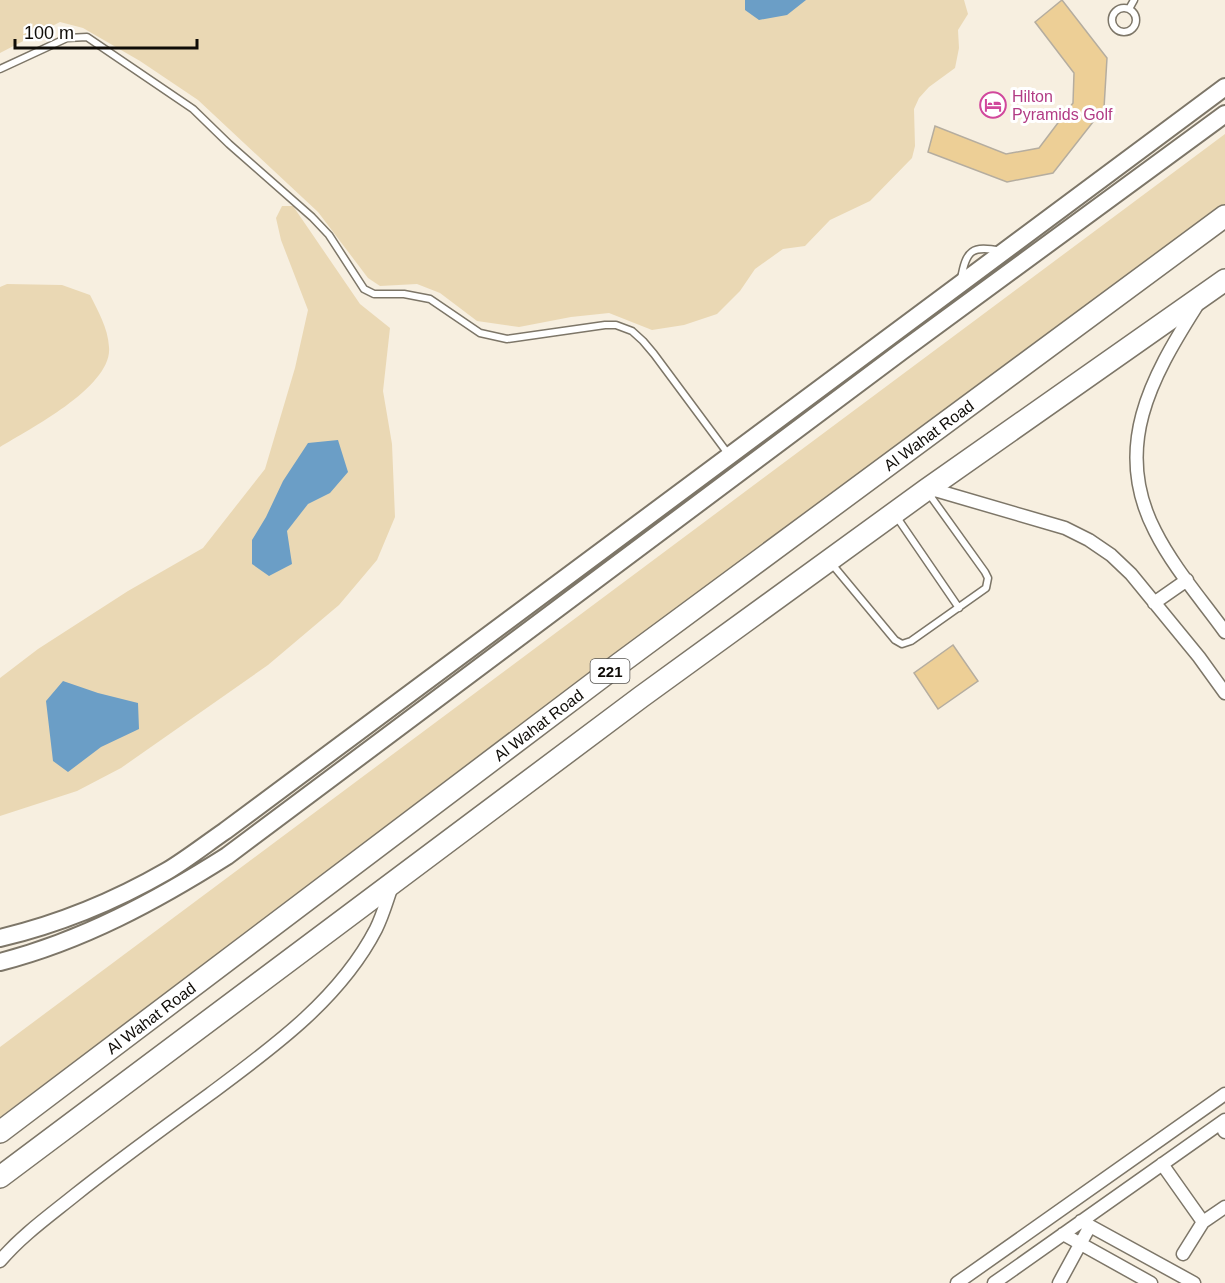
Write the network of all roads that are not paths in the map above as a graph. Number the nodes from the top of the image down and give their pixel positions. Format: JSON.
{"nodes":[{"id":1,"x":1134,"y":0,"type":"edge"},
{"id":2,"x":1129,"y":9,"type":"junction"},
{"id":3,"x":0,"y":69,"type":"edge"},
{"id":4,"x":1225,"y":87,"type":"edge"},
{"id":5,"x":1225,"y":114,"type":"edge"},
{"id":6,"x":1225,"y":216,"type":"edge"},
{"id":7,"x":1225,"y":280,"type":"edge"},
{"id":8,"x":1203,"y":297,"type":"junction"},
{"id":9,"x":891,"y":336,"type":"junction"},
{"id":10,"x":902,"y":351,"type":"junction"},
{"id":11,"x":730,"y":456,"type":"junction"},
{"id":12,"x":927,"y":489,"type":"junction"},
{"id":13,"x":894,"y":513,"type":"junction"},
{"id":14,"x":829,"y":560,"type":"junction"},
{"id":15,"x":1187,"y":579,"type":"junction"},
{"id":16,"x":1154,"y":603,"type":"junction"},
{"id":17,"x":959,"y":608,"type":"junction"},
{"id":18,"x":1225,"y":632,"type":"edge"},
{"id":19,"x":457,"y":659,"type":"junction"},
{"id":20,"x":470,"y":675,"type":"junction"},
{"id":21,"x":1225,"y":693,"type":"edge"},
{"id":22,"x":394,"y":880,"type":"junction"},
{"id":23,"x":0,"y":938,"type":"edge"},
{"id":24,"x":0,"y":962,"type":"edge"},
{"id":25,"x":1225,"y":1094,"type":"edge"},
{"id":26,"x":1225,"y":1120,"type":"edge"},
{"id":27,"x":0,"y":1132,"type":"edge"},
{"id":28,"x":1162,"y":1164,"type":"junction"},
{"id":29,"x":0,"y":1177,"type":"edge"},
{"id":30,"x":1225,"y":1207,"type":"edge"},
{"id":31,"x":1203,"y":1222,"type":"junction"},
{"id":32,"x":1085,"y":1224,"type":"junction"},
{"id":33,"x":1063,"y":1234,"type":"junction"},
{"id":34,"x":1080,"y":1244,"type":"junction"},
{"id":35,"x":1183,"y":1254,"type":"dead end"},
{"id":36,"x":0,"y":1261,"type":"edge"},
{"id":37,"x":957,"y":1283,"type":"edge"},
{"id":38,"x":994,"y":1283,"type":"edge"},
{"id":39,"x":1059,"y":1283,"type":"edge"},
{"id":40,"x":1151,"y":1283,"type":"edge"},
{"id":41,"x":1194,"y":1283,"type":"edge"}],
"edges":[{"from":1,"to":2,"type":"lane"},
{"from":2,"to":2,"type":"lane"},
{"from":3,"to":11,"type":"lane"},
{"from":4,"to":9,"type":"street"},
{"from":5,"to":10,"type":"street"},
{"from":6,"to":27,"type":"highway","name":"Al Wahat Road","number":"221"},
{"from":7,"to":8,"type":"highway","number":"221"},
{"from":8,"to":12,"type":"highway","number":"221"},
{"from":8,"to":15,"type":"street"},
{"from":9,"to":10,"type":"street"},
{"from":9,"to":11,"type":"street"},
{"from":10,"to":20,"type":"street"},
{"from":11,"to":19,"type":"street"},
{"from":12,"to":13,"type":"highway","number":"221"},
{"from":12,"to":16,"type":"street"},
{"from":12,"to":17,"type":"lane"},
{"from":13,"to":14,"type":"highway","number":"221"},
{"from":13,"to":17,"type":"lane"},
{"from":14,"to":17,"type":"lane"},
{"from":14,"to":22,"type":"highway","number":"221"},
{"from":15,"to":16,"type":"street"},
{"from":15,"to":18,"type":"street"},
{"from":16,"to":21,"type":"street"},
{"from":19,"to":20,"type":"street"},
{"from":19,"to":23,"type":"street"},
{"from":20,"to":24,"type":"street"},
{"from":22,"to":29,"type":"highway","number":"221"},
{"from":22,"to":36,"type":"street"},
{"from":25,"to":37,"type":"street"},
{"from":26,"to":28,"type":"street"},
{"from":28,"to":31,"type":"street"},
{"from":28,"to":32,"type":"street"},
{"from":30,"to":31,"type":"street"},
{"from":31,"to":35,"type":"street"},
{"from":32,"to":33,"type":"street"},
{"from":32,"to":34,"type":"street"},
{"from":32,"to":41,"type":"street"},
{"from":33,"to":34,"type":"street"},
{"from":33,"to":38,"type":"street"},
{"from":34,"to":39,"type":"street"},
{"from":34,"to":40,"type":"street"}]}
